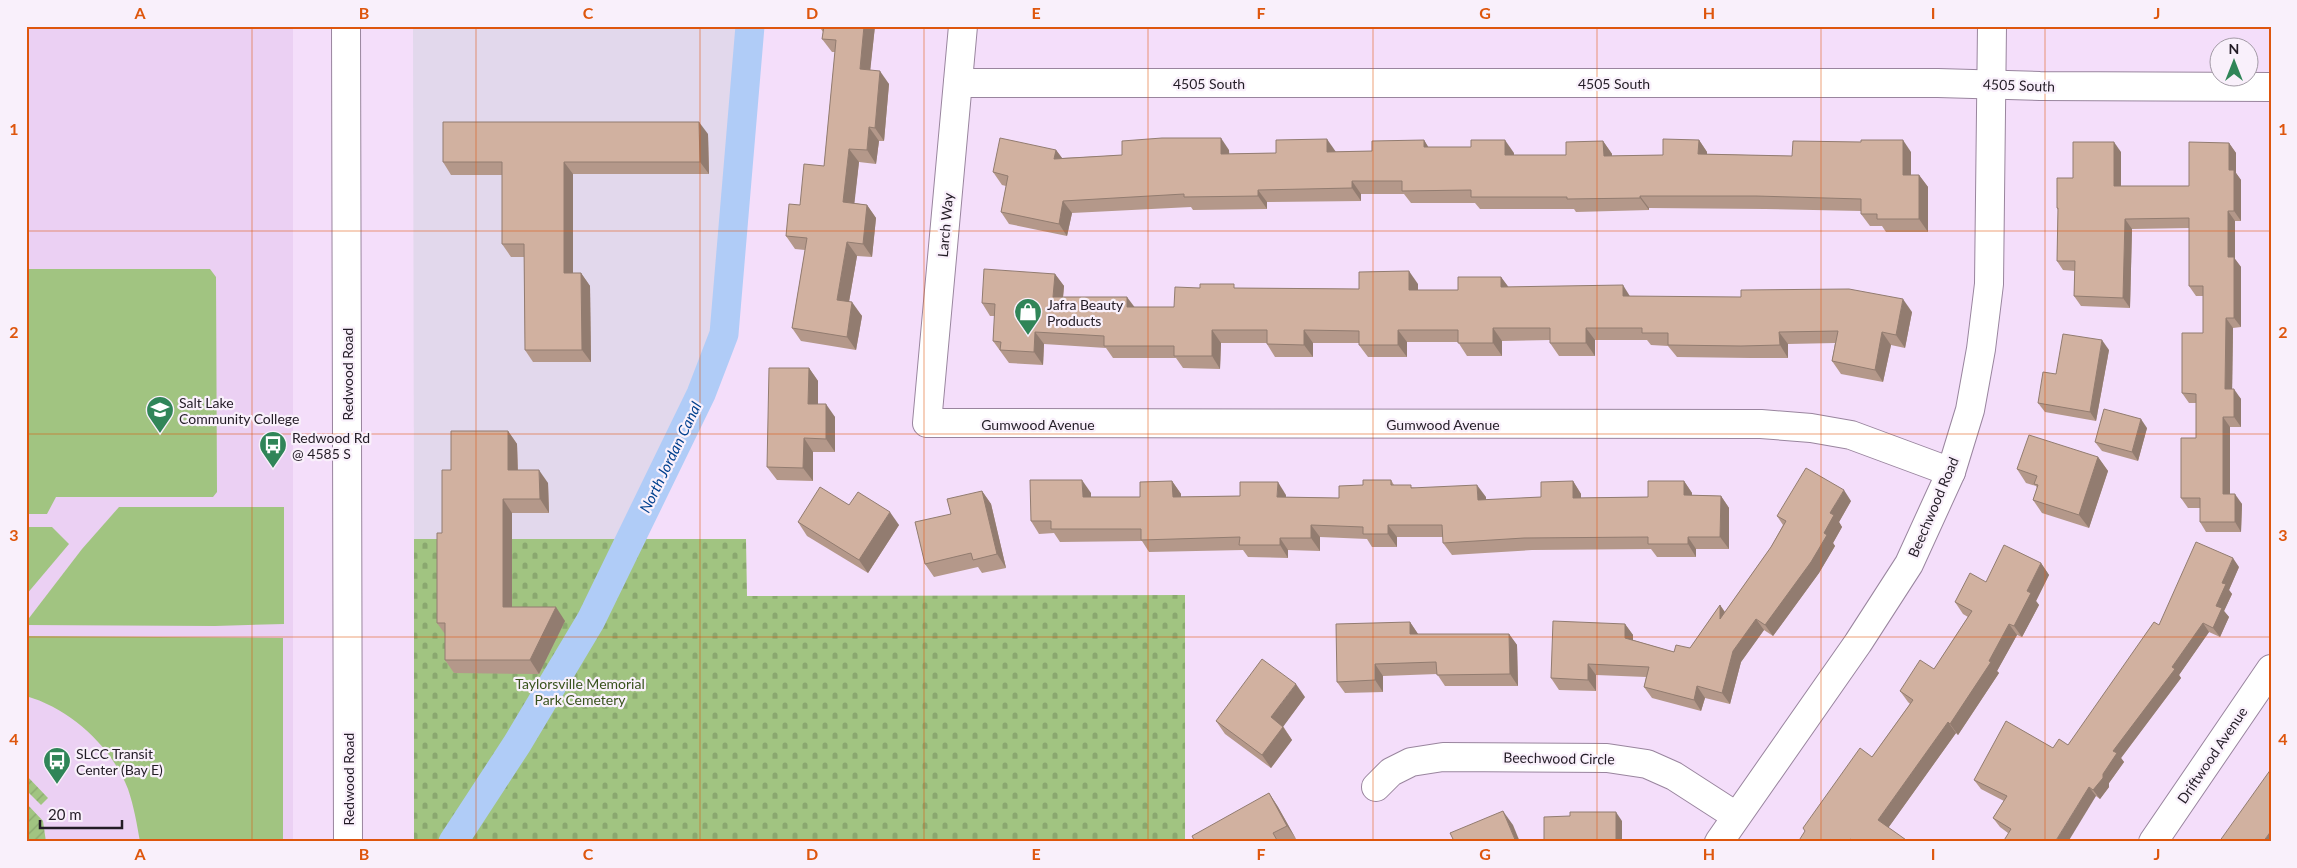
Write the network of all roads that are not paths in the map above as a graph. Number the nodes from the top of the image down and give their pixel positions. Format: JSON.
{"nodes":[{"id":1,"x":346,"y":26,"type":"edge"},
{"id":2,"x":963,"y":26,"type":"edge"},
{"id":3,"x":1992,"y":26,"type":"edge"},
{"id":4,"x":958,"y":83,"type":"junction"},
{"id":5,"x":1992,"y":84,"type":"junction"},
{"id":6,"x":2271,"y":87,"type":"edge"},
{"id":7,"x":927,"y":423,"type":"joint"},
{"id":8,"x":1951,"y":472,"type":"junction"},
{"id":9,"x":2271,"y":669,"type":"edge"},
{"id":10,"x":1376,"y":787,"type":"dead end"},
{"id":11,"x":1736,"y":816,"type":"junction"},
{"id":12,"x":348,"y":842,"type":"edge"},
{"id":13,"x":1719,"y":842,"type":"edge"},
{"id":14,"x":2153,"y":842,"type":"edge"}],
"edges":[{"from":1,"to":12,"type":"street","name":"Redwood Road"},
{"from":2,"to":4,"type":"street","name":"Larch Way"},
{"from":3,"to":5,"type":"street","name":"Beechwood Road"},
{"from":4,"to":5,"type":"street","name":"4505 South"},
{"from":4,"to":7,"type":"street","name":"Larch Way"},
{"from":5,"to":6,"type":"street","name":"4505 South"},
{"from":5,"to":8,"type":"street","name":"Beechwood Road"},
{"from":7,"to":8,"type":"street","name":"Gumwood Avenue"},
{"from":8,"to":11,"type":"street","name":"Beechwood Road"},
{"from":9,"to":14,"type":"street","name":"Driftwood Avenue"},
{"from":10,"to":11,"type":"street","name":"Beechwood Circle"},
{"from":11,"to":13,"type":"street","name":"Beechwood Road"}]}
